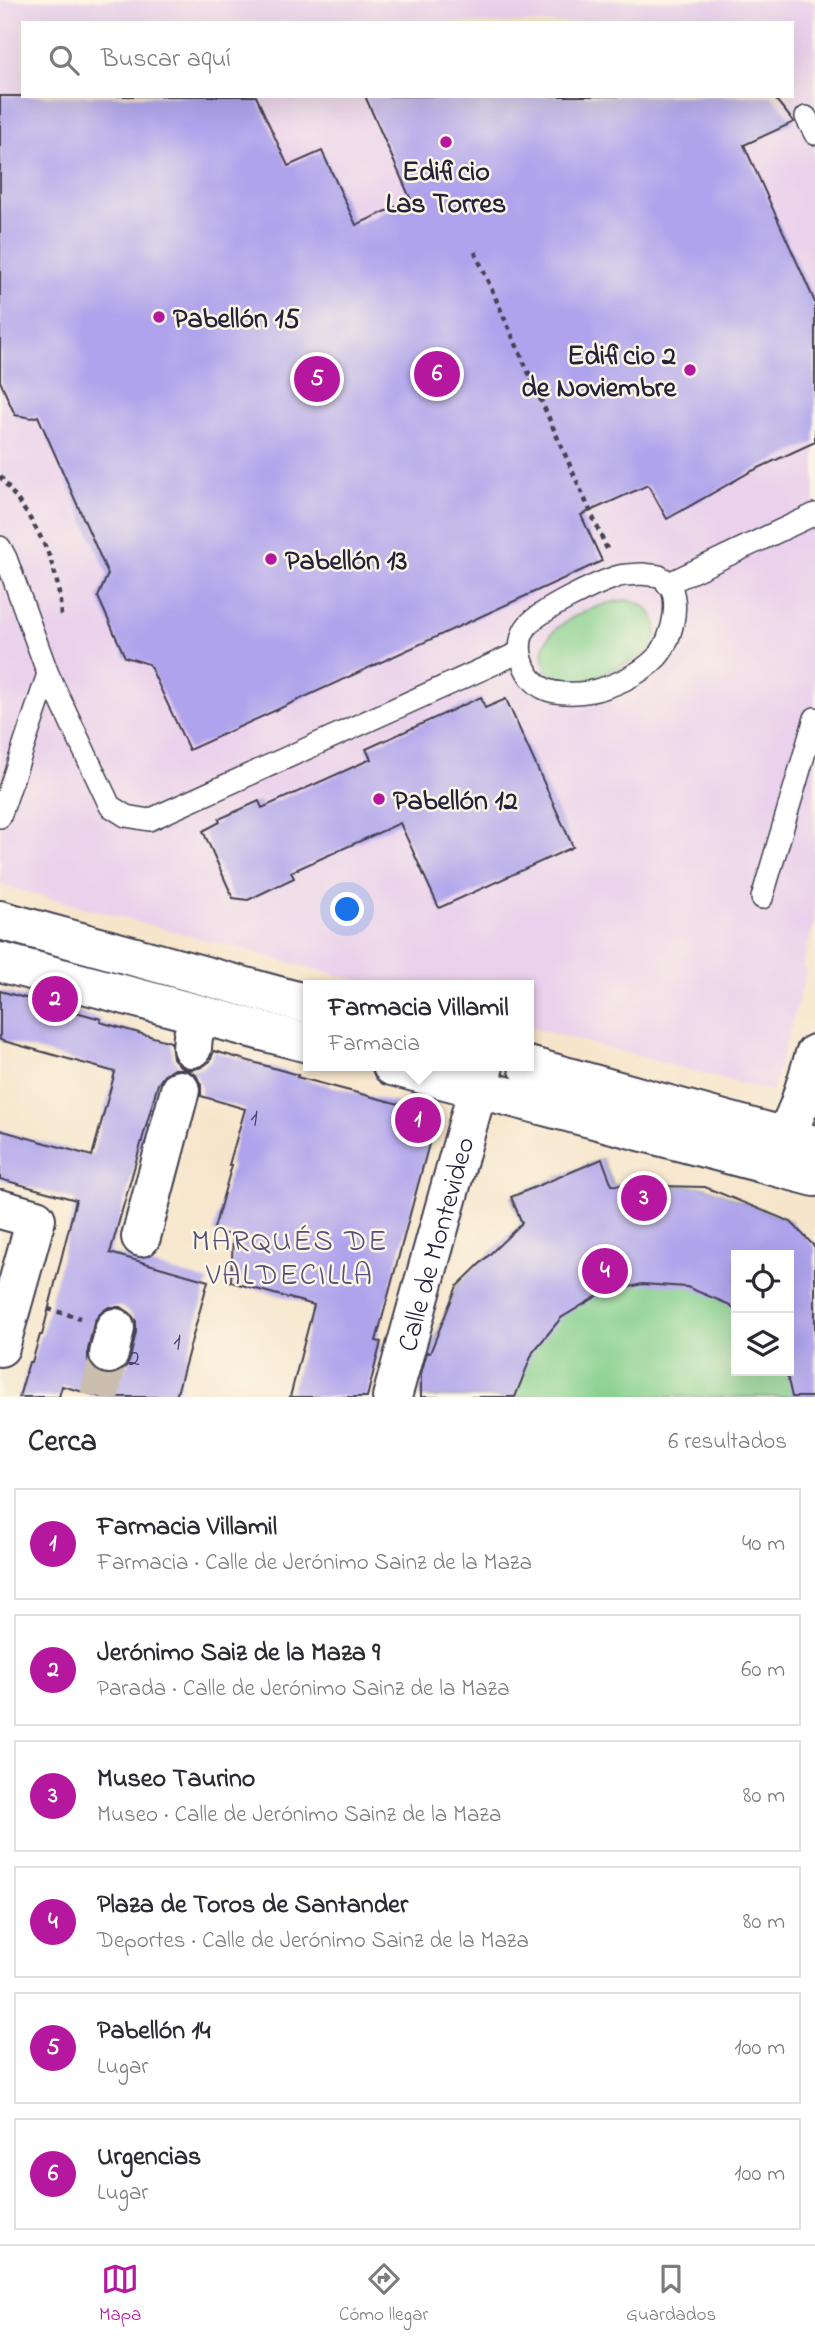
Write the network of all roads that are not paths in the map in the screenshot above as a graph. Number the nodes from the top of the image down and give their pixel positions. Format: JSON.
{"nodes":[{"id":1,"x":815,"y":514,"type":"edge"},
{"id":2,"x":0,"y":547,"type":"edge"},
{"id":3,"x":667,"y":584,"type":"junction"},
{"id":4,"x":520,"y":652,"type":"junction"},
{"id":5,"x":48,"y":674,"type":"junction"},
{"id":6,"x":815,"y":718,"type":"edge"},
{"id":7,"x":0,"y":817,"type":"edge"},
{"id":8,"x":762,"y":898,"type":"dead end"},
{"id":9,"x":0,"y":920,"type":"edge"},
{"id":10,"x":0,"y":962,"type":"edge"},
{"id":11,"x":303,"y":1003,"type":"edge"},
{"id":12,"x":303,"y":1043,"type":"edge"},
{"id":13,"x":815,"y":1054,"type":"edge"},
{"id":14,"x":534,"y":1068,"type":"edge"},
{"id":15,"x":432,"y":1071,"type":"edge"},
{"id":16,"x":480,"y":1077,"type":"edge"},
{"id":17,"x":180,"y":1090,"type":"dead end"},
{"id":18,"x":800,"y":1140,"type":"edge"},
{"id":19,"x":815,"y":1177,"type":"edge"},
{"id":20,"x":0,"y":1209,"type":"edge"},
{"id":21,"x":141,"y":1237,"type":"dead end"},
{"id":22,"x":0,"y":1347,"type":"edge"},
{"id":23,"x":392,"y":1397,"type":"edge"}],
"edges":[{"from":1,"to":3,"type":"lane"},
{"from":2,"to":5,"type":"lane"},
{"from":3,"to":4,"type":"lane"},
{"from":3,"to":4,"type":"lane"},
{"from":4,"to":5,"type":"lane"},
{"from":5,"to":7,"type":"lane"},
{"from":6,"to":8,"type":"lane"},
{"from":9,"to":11,"type":"main road"},
{"from":10,"to":12,"type":"main road"},
{"from":13,"to":18,"type":"main road"},
{"from":14,"to":18,"type":"main road"},
{"from":15,"to":16,"type":"main road"},
{"from":16,"to":19,"type":"main road"},
{"from":16,"to":23,"type":"main road","name":"Calle de Montevideo"},
{"from":17,"to":21,"type":"main road"},
{"from":20,"to":22,"type":"main road"}]}
